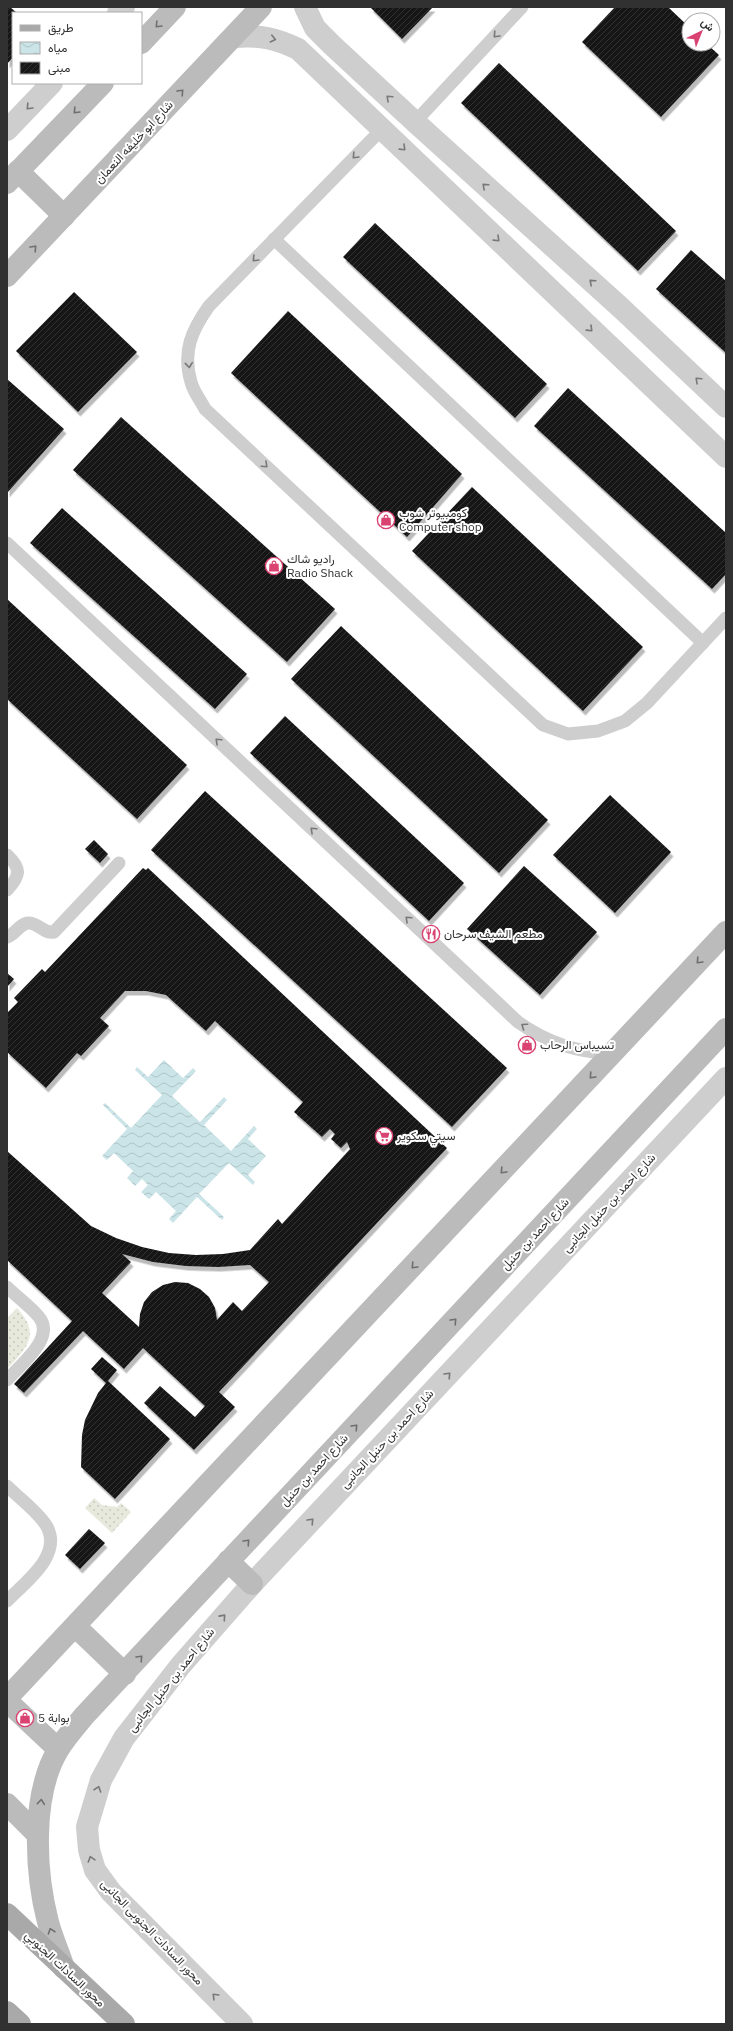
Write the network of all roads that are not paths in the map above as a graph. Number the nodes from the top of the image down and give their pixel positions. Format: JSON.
{"nodes":[{"id":1,"x":175,"y":7,"type":"edge"},
{"id":2,"x":261,"y":7,"type":"edge"},
{"id":3,"x":305,"y":7,"type":"edge"},
{"id":4,"x":522,"y":7,"type":"edge"},
{"id":5,"x":234,"y":37,"type":"junction"},
{"id":6,"x":142,"y":41,"type":"edge"},
{"id":7,"x":51,"y":84,"type":"edge"},
{"id":8,"x":101,"y":84,"type":"edge"},
{"id":9,"x":414,"y":122,"type":"junction"},
{"id":10,"x":383,"y":128,"type":"junction"},
{"id":11,"x":7,"y":130,"type":"edge"},
{"id":12,"x":13,"y":178,"type":"edge"},
{"id":13,"x":64,"y":216,"type":"junction"},
{"id":14,"x":274,"y":239,"type":"junction"},
{"id":15,"x":7,"y":276,"type":"edge"},
{"id":16,"x":726,"y":407,"type":"edge"},
{"id":17,"x":726,"y":457,"type":"edge"},
{"id":18,"x":7,"y":543,"type":"edge"},
{"id":19,"x":726,"y":618,"type":"edge"},
{"id":20,"x":703,"y":643,"type":"junction"},
{"id":21,"x":7,"y":855,"type":"edge"},
{"id":22,"x":119,"y":863,"type":"dead end"},
{"id":23,"x":7,"y":890,"type":"edge"},
{"id":24,"x":726,"y":932,"type":"edge"},
{"id":25,"x":7,"y":937,"type":"edge"},
{"id":26,"x":726,"y":1029,"type":"edge"},
{"id":27,"x":613,"y":1054,"type":"junction"},
{"id":28,"x":726,"y":1078,"type":"edge"},
{"id":29,"x":7,"y":1287,"type":"edge"},
{"id":30,"x":7,"y":1380,"type":"edge"},
{"id":31,"x":9,"y":1493,"type":"edge"},
{"id":32,"x":228,"y":1561,"type":"junction"},
{"id":33,"x":252,"y":1584,"type":"junction"},
{"id":34,"x":7,"y":1601,"type":"edge"},
{"id":35,"x":75,"y":1626,"type":"junction"},
{"id":36,"x":125,"y":1674,"type":"junction"},
{"id":37,"x":7,"y":1700,"type":"edge"},
{"id":38,"x":58,"y":1750,"type":"junction"},
{"id":39,"x":7,"y":1804,"type":"edge"},
{"id":40,"x":87,"y":1826,"type":"joint"},
{"id":41,"x":38,"y":1835,"type":"junction"},
{"id":42,"x":7,"y":1914,"type":"edge"},
{"id":43,"x":64,"y":1968,"type":"junction"},
{"id":44,"x":7,"y":2012,"type":"edge"},
{"id":45,"x":20,"y":2024,"type":"edge"},
{"id":46,"x":124,"y":2024,"type":"edge"},
{"id":47,"x":242,"y":2024,"type":"edge"}],
"edges":[{"from":1,"to":6,"type":"street","one_way":true},
{"from":2,"to":5,"type":"street","name":"شارع ابو خليفه النعمان"},
{"from":9,"to":3,"type":"street","one_way":true},
{"from":4,"to":9,"type":"lane","one_way":true},
{"from":5,"to":10,"type":"street","one_way":true},
{"from":13,"to":5,"type":"street","name":"شارع ابو خليفه النعمان","one_way":true},
{"from":7,"to":11,"type":"street","one_way":true},
{"from":8,"to":12,"type":"street","one_way":true},
{"from":16,"to":9,"type":"street","one_way":true},
{"from":10,"to":14,"type":"lane","one_way":true},
{"from":10,"to":17,"type":"street","one_way":true},
{"from":12,"to":13,"type":"street"},
{"from":15,"to":13,"type":"street","name":"شارع ابو خليفه النعمان","one_way":true},
{"from":14,"to":20,"type":"lane"},
{"from":14,"to":20,"type":"lane","one_way":true},
{"from":27,"to":18,"type":"lane","one_way":true},
{"from":19,"to":20,"type":"lane"},
{"from":21,"to":23,"type":"lane"},
{"from":22,"to":25,"type":"lane"},
{"from":24,"to":27,"type":"street","one_way":true},
{"from":32,"to":26,"type":"street","name":"شارع احمد بن حنبل","one_way":true},
{"from":27,"to":35,"type":"street","one_way":true},
{"from":33,"to":28,"type":"street","name":"شارع احمد بن حنبل الجانبى","one_way":true},
{"from":29,"to":30,"type":"lane"},
{"from":31,"to":34,"type":"lane"},
{"from":32,"to":33,"type":"street"},
{"from":36,"to":32,"type":"street","name":"شارع احمد بن حنبل","one_way":true},
{"from":40,"to":33,"type":"street","name":"شارع احمد بن حنبل الجانبى","one_way":true},
{"from":35,"to":36,"type":"street"},
{"from":35,"to":37,"type":"street"},
{"from":36,"to":38,"type":"street","name":"شارع احمد بن حنبل"},
{"from":37,"to":38,"type":"street"},
{"from":41,"to":38,"type":"street","name":"شارع احمد بن حنبل","one_way":true},
{"from":39,"to":41,"type":"street"},
{"from":47,"to":40,"type":"street","name":"محور السادات الجنوبى الجانبى","one_way":true},
{"from":43,"to":41,"type":"street","name":"شارع احمد بن حنبل","one_way":true},
{"from":42,"to":43,"type":"main road","name":"محور السادات الجنوبي"},
{"from":43,"to":46,"type":"main road","name":"محور السادات الجنوبي"},
{"from":44,"to":45,"type":"main road"}]}
